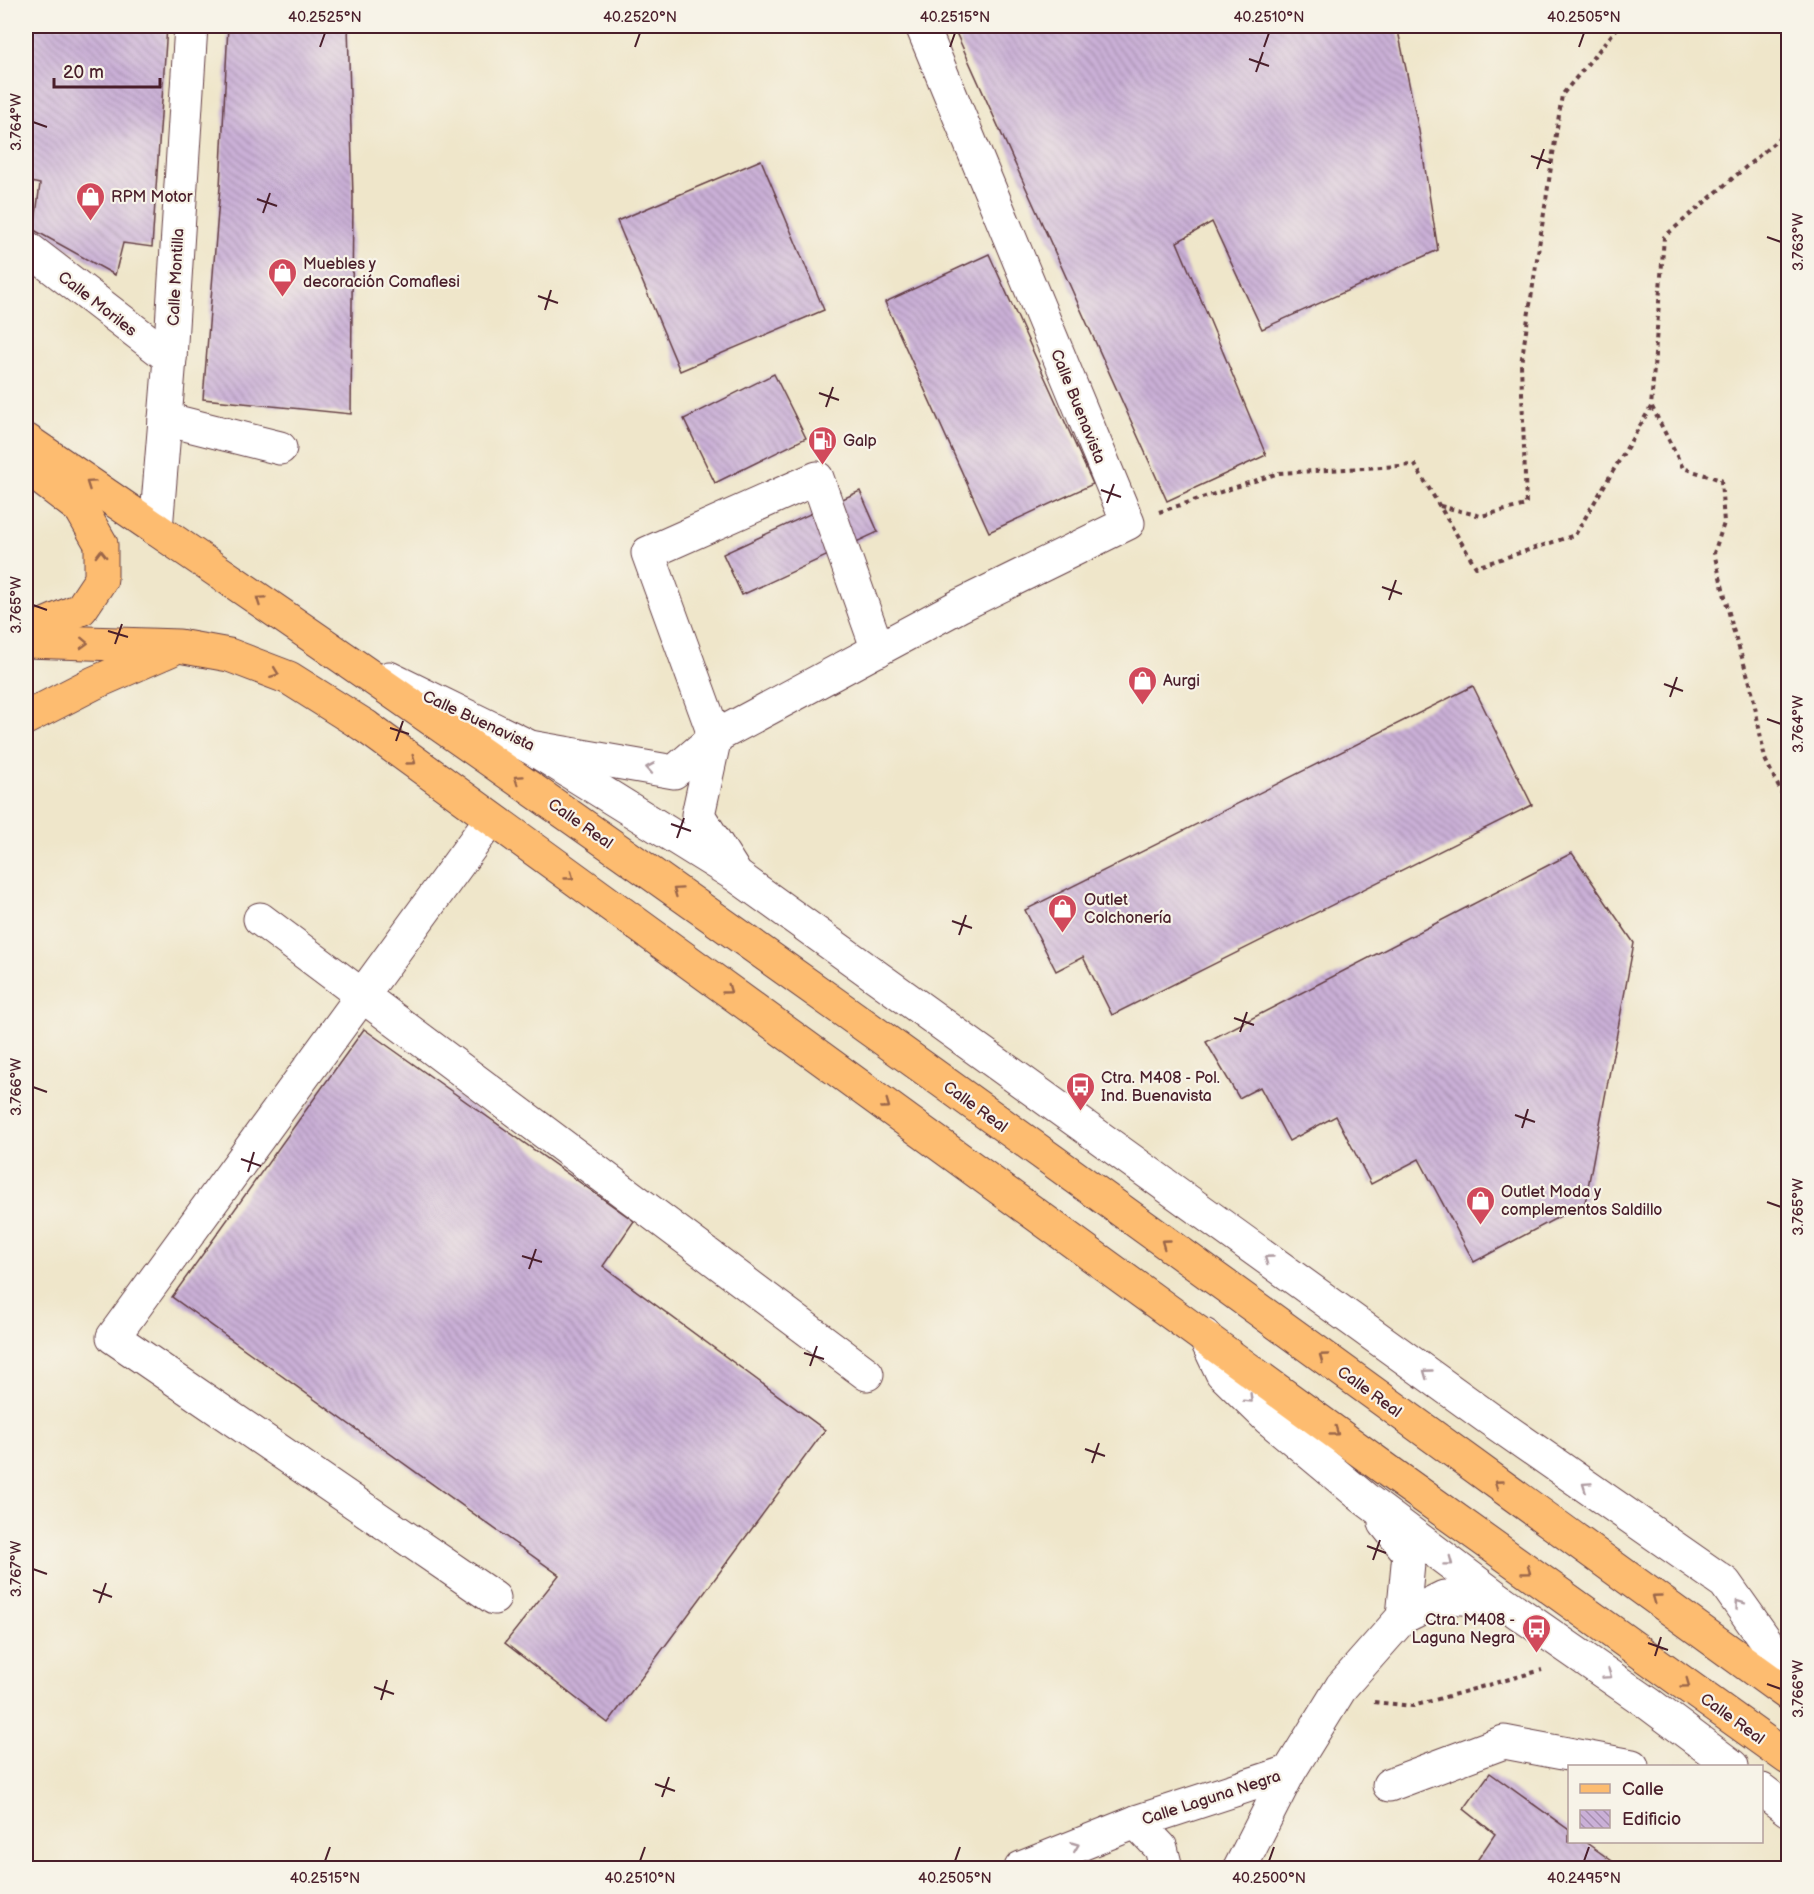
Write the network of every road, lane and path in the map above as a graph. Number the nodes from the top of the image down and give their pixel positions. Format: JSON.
{"nodes":[{"id":1,"x":191,"y":26,"type":"edge"},
{"id":2,"x":922,"y":26,"type":"edge"},
{"id":3,"x":1619,"y":26,"type":"edge"},
{"id":4,"x":1788,"y":130,"type":"edge"},
{"id":5,"x":26,"y":247,"type":"edge"},
{"id":6,"x":170,"y":358,"type":"junction"},
{"id":7,"x":1651,"y":407,"type":"junction"},
{"id":8,"x":165,"y":419,"type":"junction"},
{"id":9,"x":26,"y":440,"type":"edge"},
{"id":10,"x":280,"y":448,"type":"dead end"},
{"id":11,"x":26,"y":467,"type":"edge"},
{"id":12,"x":1440,"y":506,"type":"junction"},
{"id":13,"x":1128,"y":523,"type":"junction"},
{"id":14,"x":156,"y":529,"type":"junction"},
{"id":15,"x":26,"y":633,"type":"edge"},
{"id":16,"x":26,"y":641,"type":"edge"},
{"id":17,"x":179,"y":646,"type":"junction"},
{"id":18,"x":878,"y":650,"type":"junction"},
{"id":19,"x":343,"y":656,"type":"junction"},
{"id":20,"x":26,"y":718,"type":"edge"},
{"id":21,"x":716,"y":736,"type":"junction"},
{"id":22,"x":530,"y":747,"type":"junction"},
{"id":23,"x":1788,"y":806,"type":"edge"},
{"id":24,"x":491,"y":819,"type":"junction"},
{"id":25,"x":737,"y":876,"type":"junction"},
{"id":26,"x":260,"y":919,"type":"dead end"},
{"id":27,"x":362,"y":995,"type":"junction"},
{"id":28,"x":1204,"y":1335,"type":"junction"},
{"id":29,"x":867,"y":1374,"type":"dead end"},
{"id":30,"x":1364,"y":1498,"type":"junction"},
{"id":31,"x":494,"y":1598,"type":"dead end"},
{"id":32,"x":1500,"y":1600,"type":"junction"},
{"id":33,"x":1403,"y":1617,"type":"junction"},
{"id":34,"x":1788,"y":1665,"type":"edge"},
{"id":35,"x":1546,"y":1669,"type":"dead end"},
{"id":36,"x":1342,"y":1686,"type":"junction"},
{"id":37,"x":1788,"y":1694,"type":"edge"},
{"id":38,"x":1788,"y":1758,"type":"edge"},
{"id":39,"x":1719,"y":1763,"type":"edge"},
{"id":40,"x":1622,"y":1765,"type":"edge"},
{"id":41,"x":1289,"y":1772,"type":"junction"},
{"id":42,"x":1389,"y":1785,"type":"dead end"},
{"id":43,"x":1763,"y":1791,"type":"edge"},
{"id":44,"x":1788,"y":1810,"type":"edge"},
{"id":45,"x":1136,"y":1822,"type":"junction"},
{"id":46,"x":1021,"y":1869,"type":"edge"},
{"id":47,"x":1166,"y":1869,"type":"edge"},
{"id":48,"x":1240,"y":1869,"type":"edge"}],
"edges":[{"from":1,"to":6,"type":"street","name":"Calle Montilla"},
{"from":2,"to":13,"type":"street","name":"Calle Buenavista"},
{"from":3,"to":12,"type":"path"},
{"from":4,"to":7,"type":"path"},
{"from":5,"to":6,"type":"street","name":"Calle Moriles"},
{"from":6,"to":8,"type":"street","name":"Calle Montilla"},
{"from":7,"to":12,"type":"path"},
{"from":7,"to":23,"type":"path"},
{"from":8,"to":10,"type":"street"},
{"from":8,"to":14,"type":"street","name":"Calle Montilla"},
{"from":14,"to":9,"type":"main road","name":"Calle Real","one_way":true},
{"from":15,"to":11,"type":"main road","one_way":true},
{"from":12,"to":13,"type":"path"},
{"from":13,"to":18,"type":"street","name":"Calle Buenavista"},
{"from":19,"to":14,"type":"main road","name":"Calle Real","one_way":true},
{"from":16,"to":17,"type":"main road","name":"Calle Real","one_way":true},
{"from":17,"to":20,"type":"main road"},
{"from":17,"to":24,"type":"main road","name":"Calle Real","one_way":true},
{"from":18,"to":21,"type":"street","name":"Calle Buenavista"},
{"from":18,"to":21,"type":"street"},
{"from":19,"to":22,"type":"street","name":"Calle Buenavista"},
{"from":37,"to":19,"type":"main road","name":"Calle Real","one_way":true},
{"from":21,"to":22,"type":"street","name":"Calle Buenavista","one_way":true},
{"from":21,"to":25,"type":"street"},
{"from":22,"to":25,"type":"street"},
{"from":24,"to":27,"type":"street"},
{"from":24,"to":28,"type":"main road","name":"Calle Real","one_way":true},
{"from":34,"to":25,"type":"street","one_way":true},
{"from":26,"to":27,"type":"street"},
{"from":27,"to":29,"type":"street"},
{"from":27,"to":31,"type":"street"},
{"from":28,"to":30,"type":"street","one_way":true},
{"from":28,"to":38,"type":"main road","name":"Calle Real","one_way":true},
{"from":30,"to":32,"type":"street","one_way":true},
{"from":30,"to":33,"type":"street"},
{"from":32,"to":33,"type":"street"},
{"from":32,"to":39,"type":"street","one_way":true},
{"from":33,"to":36,"type":"street","name":"Calle Laguna Negra"},
{"from":35,"to":36,"type":"path"},
{"from":36,"to":41,"type":"street","name":"Calle Laguna Negra"},
{"from":40,"to":42,"type":"street"},
{"from":41,"to":45,"type":"street","name":"Calle Laguna Negra"},
{"from":41,"to":48,"type":"street"},
{"from":43,"to":44,"type":"street"},
{"from":46,"to":45,"type":"street","name":"Calle Laguna Negra","one_way":true},
{"from":45,"to":47,"type":"street"}]}
